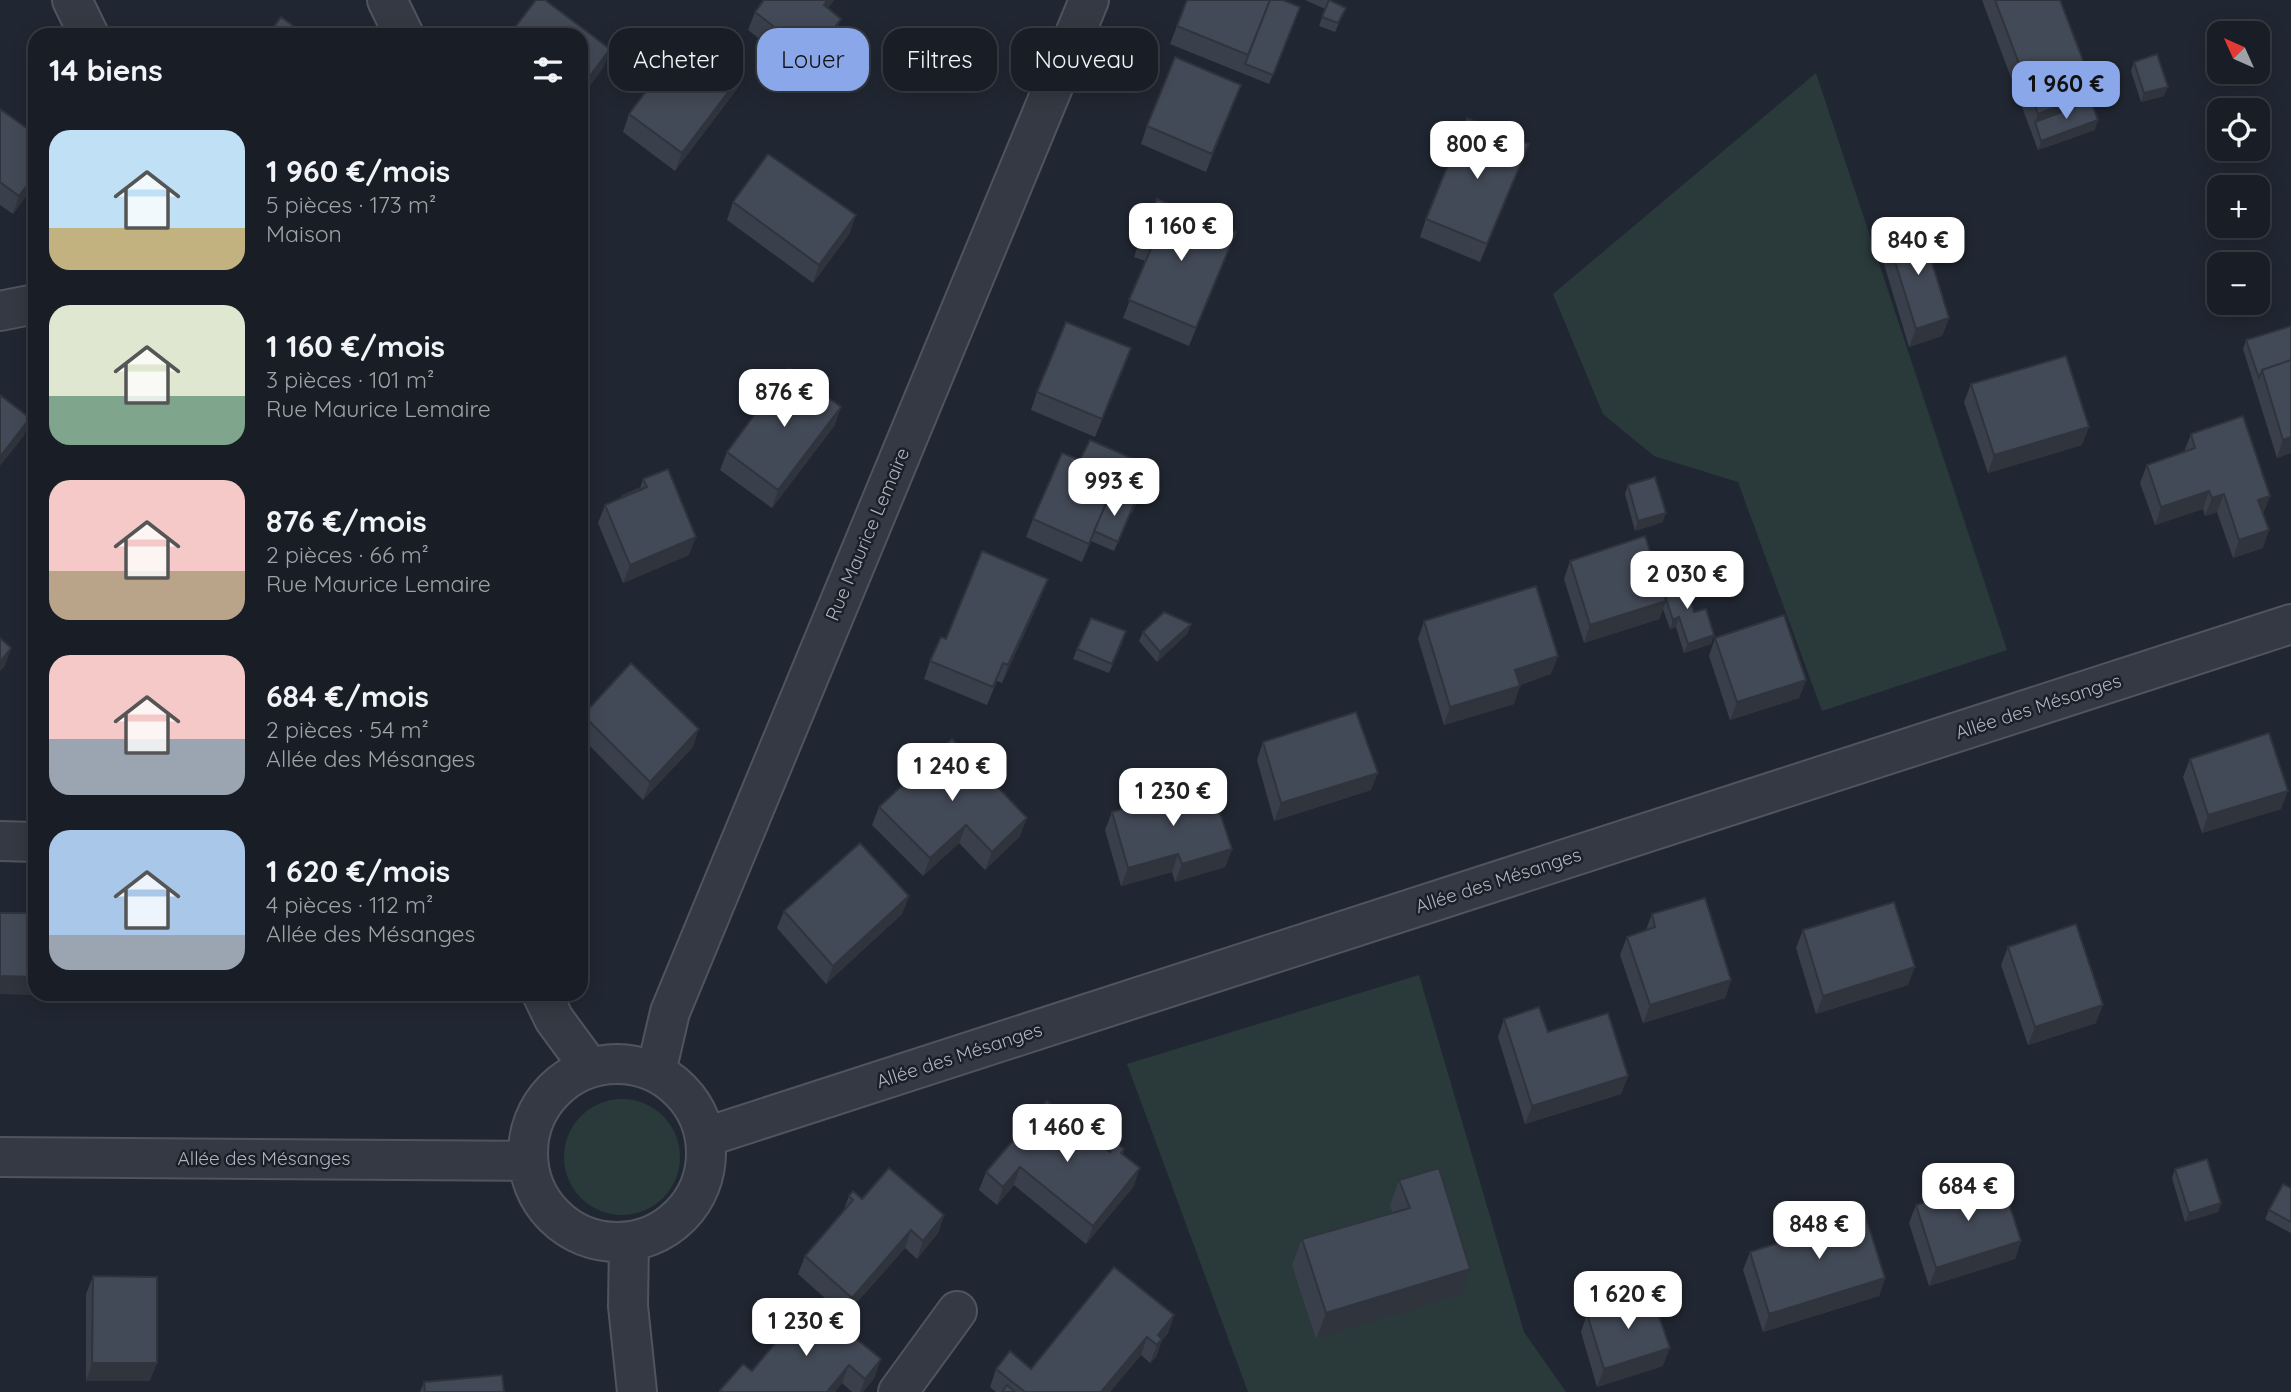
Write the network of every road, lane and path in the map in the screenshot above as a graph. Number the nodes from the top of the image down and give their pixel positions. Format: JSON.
{"nodes":[{"id":1,"x":72,"y":0,"type":"edge"},
{"id":2,"x":387,"y":0,"type":"edge"},
{"id":3,"x":1089,"y":0,"type":"edge"},
{"id":4,"x":86,"y":28,"type":"edge"},
{"id":5,"x":401,"y":28,"type":"edge"},
{"id":6,"x":28,"y":305,"type":"edge"},
{"id":7,"x":0,"y":311,"type":"edge"},
{"id":8,"x":2291,"y":624,"type":"edge"},
{"id":9,"x":0,"y":841,"type":"edge"},
{"id":10,"x":28,"y":842,"type":"edge"},
{"id":11,"x":545,"y":1001,"type":"edge"},
{"id":12,"x":590,"y":1068,"type":"junction"},
{"id":13,"x":656,"y":1072,"type":"junction"},
{"id":14,"x":706,"y":1137,"type":"junction"},
{"id":15,"x":0,"y":1157,"type":"edge"},
{"id":16,"x":528,"y":1161,"type":"junction"},
{"id":17,"x":628,"y":1242,"type":"junction"},
{"id":18,"x":957,"y":1311,"type":"dead end"},
{"id":19,"x":637,"y":1392,"type":"edge"},
{"id":20,"x":898,"y":1392,"type":"edge"}],
"edges":[{"from":1,"to":4,"type":"street"},
{"from":2,"to":5,"type":"street"},
{"from":3,"to":13,"type":"street","name":"Rue Maurice Lemaire"},
{"from":6,"to":7,"type":"street"},
{"from":8,"to":14,"type":"street","name":"Allée des Mésanges"},
{"from":9,"to":10,"type":"street"},
{"from":11,"to":12,"type":"street"},
{"from":12,"to":13,"type":"street"},
{"from":12,"to":16,"type":"street"},
{"from":13,"to":14,"type":"street"},
{"from":14,"to":17,"type":"street"},
{"from":15,"to":16,"type":"street","name":"Allée des Mésanges"},
{"from":16,"to":17,"type":"street"},
{"from":17,"to":19,"type":"street"},
{"from":18,"to":20,"type":"street"}]}
